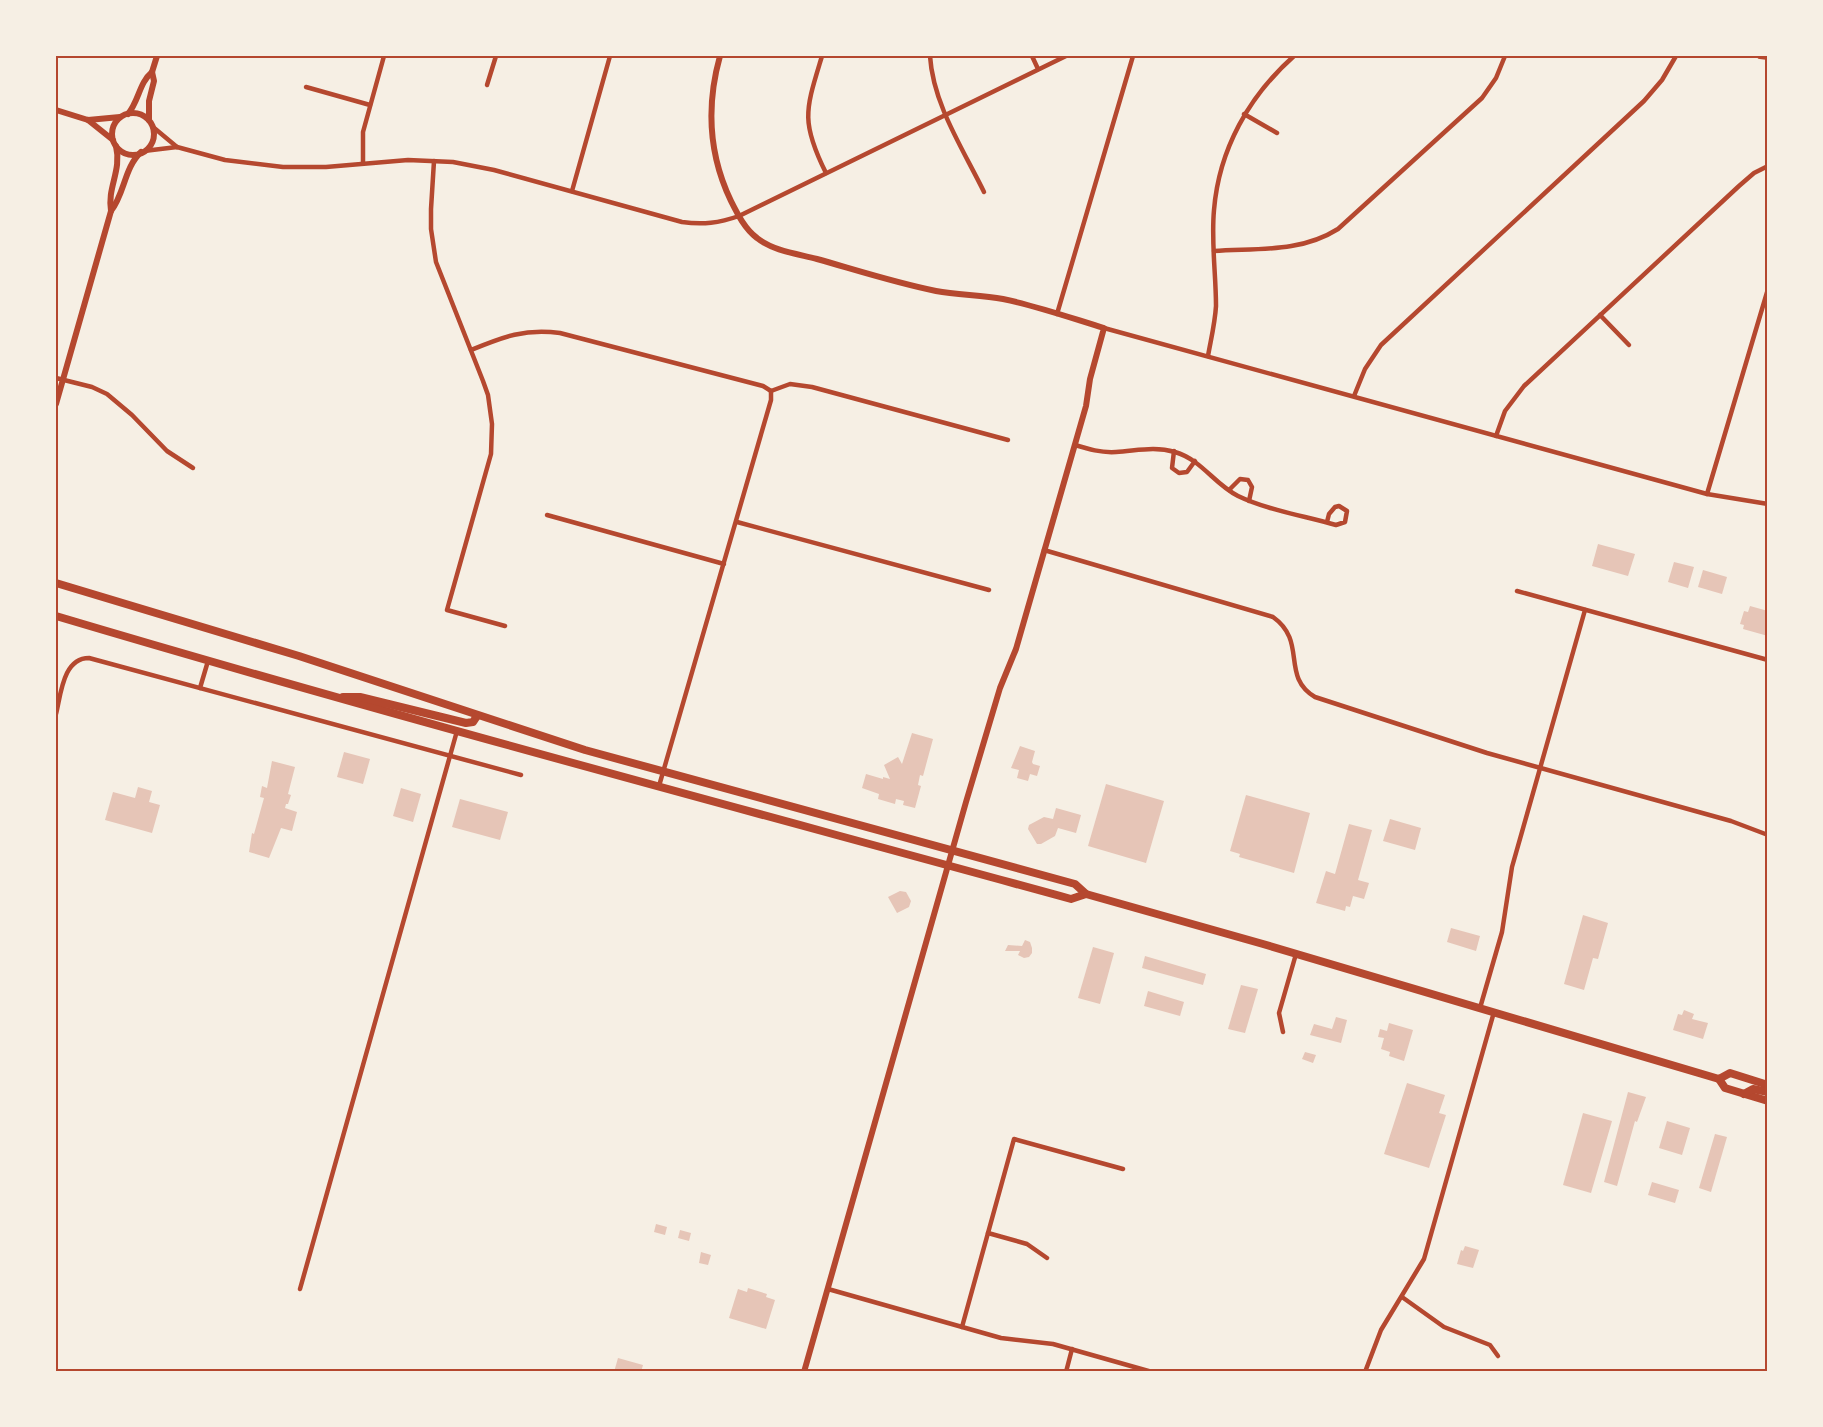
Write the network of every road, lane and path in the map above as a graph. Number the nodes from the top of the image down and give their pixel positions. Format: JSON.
{"nodes":[{"id":1,"x":157,"y":56,"type":"edge"},
{"id":2,"x":384,"y":56,"type":"edge"},
{"id":3,"x":496,"y":56,"type":"edge"},
{"id":4,"x":610,"y":56,"type":"edge"},
{"id":5,"x":720,"y":56,"type":"edge"},
{"id":6,"x":822,"y":56,"type":"edge"},
{"id":7,"x":930,"y":56,"type":"edge"},
{"id":8,"x":1032,"y":56,"type":"edge"},
{"id":9,"x":1066,"y":56,"type":"edge"},
{"id":10,"x":1131,"y":56,"type":"edge"},
{"id":11,"x":1294,"y":56,"type":"edge"},
{"id":12,"x":1504,"y":56,"type":"edge"},
{"id":13,"x":1676,"y":56,"type":"edge"},
{"id":14,"x":1760,"y":56,"type":"edge"},
{"id":15,"x":1767,"y":57,"type":"edge"},
{"id":16,"x":1038,"y":69,"type":"junction"},
{"id":17,"x":152,"y":72,"type":"junction"},
{"id":18,"x":488,"y":85,"type":"dead end"},
{"id":19,"x":306,"y":87,"type":"dead end"},
{"id":20,"x":370,"y":105,"type":"junction"},
{"id":21,"x":56,"y":110,"type":"edge"},
{"id":22,"x":946,"y":114,"type":"junction"},
{"id":23,"x":1244,"y":114,"type":"junction"},
{"id":24,"x":124,"y":115,"type":"junction"},
{"id":25,"x":88,"y":120,"type":"junction"},
{"id":26,"x":151,"y":124,"type":"junction"},
{"id":27,"x":1277,"y":133,"type":"dead end"},
{"id":28,"x":114,"y":142,"type":"junction"},
{"id":29,"x":177,"y":147,"type":"junction"},
{"id":30,"x":143,"y":152,"type":"junction"},
{"id":31,"x":434,"y":161,"type":"junction"},
{"id":32,"x":363,"y":163,"type":"junction"},
{"id":33,"x":1767,"y":166,"type":"edge"},
{"id":34,"x":826,"y":173,"type":"junction"},
{"id":35,"x":572,"y":191,"type":"junction"},
{"id":36,"x":984,"y":192,"type":"dead end"},
{"id":37,"x":111,"y":211,"type":"junction"},
{"id":38,"x":739,"y":216,"type":"junction"},
{"id":39,"x":1214,"y":250,"type":"junction"},
{"id":40,"x":1767,"y":289,"type":"edge"},
{"id":41,"x":1057,"y":314,"type":"junction"},
{"id":42,"x":1600,"y":315,"type":"junction"},
{"id":43,"x":1104,"y":328,"type":"junction"},
{"id":44,"x":1629,"y":345,"type":"dead end"},
{"id":45,"x":471,"y":350,"type":"junction"},
{"id":46,"x":1208,"y":356,"type":"junction"},
{"id":47,"x":59,"y":378,"type":"edge"},
{"id":48,"x":771,"y":391,"type":"junction"},
{"id":49,"x":1354,"y":396,"type":"junction"},
{"id":50,"x":56,"y":404,"type":"edge"},
{"id":51,"x":1496,"y":436,"type":"junction"},
{"id":52,"x":1008,"y":440,"type":"dead end"},
{"id":53,"x":1075,"y":445,"type":"junction"},
{"id":54,"x":1174,"y":451,"type":"junction"},
{"id":55,"x":1195,"y":461,"type":"junction"},
{"id":56,"x":193,"y":468,"type":"dead end"},
{"id":57,"x":1229,"y":490,"type":"junction"},
{"id":58,"x":1707,"y":494,"type":"junction"},
{"id":59,"x":1249,"y":501,"type":"junction"},
{"id":60,"x":1767,"y":504,"type":"edge"},
{"id":61,"x":547,"y":515,"type":"dead end"},
{"id":62,"x":736,"y":522,"type":"junction"},
{"id":63,"x":1327,"y":522,"type":"junction"},
{"id":64,"x":1044,"y":550,"type":"junction"},
{"id":65,"x":724,"y":564,"type":"junction"},
{"id":66,"x":56,"y":583,"type":"edge"},
{"id":67,"x":989,"y":590,"type":"dead end"},
{"id":68,"x":1517,"y":591,"type":"dead end"},
{"id":69,"x":1585,"y":610,"type":"junction"},
{"id":70,"x":56,"y":616,"type":"edge"},
{"id":71,"x":505,"y":626,"type":"dead end"},
{"id":72,"x":1767,"y":660,"type":"edge"},
{"id":73,"x":208,"y":661,"type":"junction"},
{"id":74,"x":200,"y":688,"type":"junction"},
{"id":75,"x":335,"y":697,"type":"junction"},
{"id":76,"x":56,"y":714,"type":"edge"},
{"id":77,"x":477,"y":716,"type":"junction"},
{"id":78,"x":457,"y":731,"type":"junction"},
{"id":79,"x":450,"y":756,"type":"junction"},
{"id":80,"x":1540,"y":768,"type":"junction"},
{"id":81,"x":663,"y":771,"type":"junction"},
{"id":82,"x":521,"y":775,"type":"dead end"},
{"id":83,"x":659,"y":786,"type":"junction"},
{"id":84,"x":1767,"y":835,"type":"edge"},
{"id":85,"x":952,"y":850,"type":"junction"},
{"id":86,"x":948,"y":865,"type":"junction"},
{"id":87,"x":1086,"y":894,"type":"junction"},
{"id":88,"x":1296,"y":954,"type":"junction"},
{"id":89,"x":1480,"y":1008,"type":"junction"},
{"id":90,"x":1494,"y":1012,"type":"junction"},
{"id":91,"x":1283,"y":1032,"type":"dead end"},
{"id":92,"x":1719,"y":1078,"type":"junction"},
{"id":93,"x":1767,"y":1085,"type":"edge"},
{"id":94,"x":1767,"y":1092,"type":"edge"},
{"id":95,"x":1744,"y":1094,"type":"junction"},
{"id":96,"x":1767,"y":1101,"type":"edge"},
{"id":97,"x":1123,"y":1169,"type":"dead end"},
{"id":98,"x":988,"y":1233,"type":"junction"},
{"id":99,"x":1047,"y":1258,"type":"dead end"},
{"id":100,"x":300,"y":1289,"type":"dead end"},
{"id":101,"x":828,"y":1289,"type":"junction"},
{"id":102,"x":1402,"y":1297,"type":"junction"},
{"id":103,"x":962,"y":1327,"type":"junction"},
{"id":104,"x":1072,"y":1349,"type":"junction"},
{"id":105,"x":1498,"y":1356,"type":"dead end"},
{"id":106,"x":804,"y":1371,"type":"edge"},
{"id":107,"x":1066,"y":1371,"type":"edge"},
{"id":108,"x":1152,"y":1371,"type":"edge"},
{"id":109,"x":1365,"y":1371,"type":"edge"}],
"edges":[{"from":1,"to":17,"type":"street"},
{"from":2,"to":20,"type":"street"},
{"from":3,"to":18,"type":"street"},
{"from":4,"to":35,"type":"street"},
{"from":5,"to":38,"type":"street"},
{"from":6,"to":34,"type":"street"},
{"from":7,"to":22,"type":"street"},
{"from":8,"to":16,"type":"street"},
{"from":9,"to":16,"type":"street"},
{"from":10,"to":41,"type":"street"},
{"from":11,"to":23,"type":"street"},
{"from":12,"to":39,"type":"street"},
{"from":13,"to":49,"type":"street"},
{"from":14,"to":15,"type":"street"},
{"from":16,"to":22,"type":"street"},
{"from":17,"to":24,"type":"street"},
{"from":17,"to":26,"type":"street"},
{"from":19,"to":20,"type":"street"},
{"from":20,"to":32,"type":"street"},
{"from":21,"to":25,"type":"street"},
{"from":22,"to":34,"type":"street"},
{"from":22,"to":36,"type":"street"},
{"from":23,"to":27,"type":"street"},
{"from":23,"to":39,"type":"street"},
{"from":24,"to":25,"type":"street"},
{"from":24,"to":26,"type":"street"},
{"from":24,"to":28,"type":"street"},
{"from":25,"to":28,"type":"street"},
{"from":26,"to":29,"type":"street"},
{"from":26,"to":30,"type":"street"},
{"from":28,"to":30,"type":"street"},
{"from":28,"to":37,"type":"street"},
{"from":29,"to":30,"type":"street"},
{"from":29,"to":32,"type":"street"},
{"from":30,"to":37,"type":"street"},
{"from":31,"to":32,"type":"street"},
{"from":31,"to":35,"type":"street"},
{"from":31,"to":45,"type":"street"},
{"from":33,"to":42,"type":"street"},
{"from":34,"to":38,"type":"street"},
{"from":35,"to":38,"type":"street"},
{"from":37,"to":47,"type":"street"},
{"from":38,"to":41,"type":"street"},
{"from":39,"to":46,"type":"street"},
{"from":40,"to":58,"type":"street"},
{"from":41,"to":43,"type":"street"},
{"from":42,"to":44,"type":"street"},
{"from":42,"to":51,"type":"street"},
{"from":43,"to":46,"type":"street"},
{"from":43,"to":53,"type":"street"},
{"from":45,"to":48,"type":"street"},
{"from":45,"to":71,"type":"street"},
{"from":46,"to":49,"type":"street"},
{"from":47,"to":50,"type":"street"},
{"from":47,"to":56,"type":"street"},
{"from":48,"to":52,"type":"street"},
{"from":48,"to":62,"type":"street"},
{"from":49,"to":51,"type":"street"},
{"from":51,"to":58,"type":"street"},
{"from":53,"to":54,"type":"street"},
{"from":53,"to":64,"type":"street"},
{"from":54,"to":55,"type":"street"},
{"from":54,"to":55,"type":"street"},
{"from":55,"to":57,"type":"street"},
{"from":57,"to":59,"type":"street"},
{"from":57,"to":59,"type":"street"},
{"from":58,"to":60,"type":"street"},
{"from":59,"to":63,"type":"street"},
{"from":61,"to":65,"type":"street"},
{"from":62,"to":65,"type":"street"},
{"from":62,"to":67,"type":"street"},
{"from":63,"to":63,"type":"street"},
{"from":64,"to":80,"type":"street"},
{"from":64,"to":85,"type":"street"},
{"from":65,"to":81,"type":"street"},
{"from":66,"to":77,"type":"main road"},
{"from":68,"to":69,"type":"street"},
{"from":69,"to":72,"type":"street"},
{"from":69,"to":80,"type":"street"},
{"from":70,"to":73,"type":"main road"},
{"from":73,"to":74,"type":"street"},
{"from":73,"to":75,"type":"main road"},
{"from":74,"to":76,"type":"street"},
{"from":74,"to":79,"type":"street"},
{"from":75,"to":77,"type":"main road"},
{"from":75,"to":78,"type":"main road"},
{"from":77,"to":81,"type":"main road"},
{"from":78,"to":79,"type":"street"},
{"from":78,"to":83,"type":"main road"},
{"from":79,"to":82,"type":"street"},
{"from":79,"to":100,"type":"street"},
{"from":80,"to":84,"type":"street"},
{"from":80,"to":89,"type":"street"},
{"from":81,"to":83,"type":"street"},
{"from":81,"to":85,"type":"main road"},
{"from":83,"to":86,"type":"main road"},
{"from":85,"to":86,"type":"street"},
{"from":85,"to":87,"type":"main road"},
{"from":86,"to":87,"type":"main road"},
{"from":86,"to":101,"type":"street"},
{"from":87,"to":88,"type":"main road"},
{"from":88,"to":89,"type":"main road"},
{"from":88,"to":91,"type":"street"},
{"from":89,"to":90,"type":"main road"},
{"from":90,"to":92,"type":"main road"},
{"from":90,"to":102,"type":"street"},
{"from":92,"to":93,"type":"main road"},
{"from":92,"to":95,"type":"main road"},
{"from":94,"to":95,"type":"main road"},
{"from":95,"to":96,"type":"main road"},
{"from":97,"to":98,"type":"street"},
{"from":98,"to":99,"type":"street"},
{"from":98,"to":103,"type":"street"},
{"from":101,"to":103,"type":"street"},
{"from":101,"to":106,"type":"street"},
{"from":102,"to":105,"type":"street"},
{"from":102,"to":109,"type":"street"},
{"from":103,"to":104,"type":"street"},
{"from":104,"to":107,"type":"street"},
{"from":104,"to":108,"type":"street"}]}
